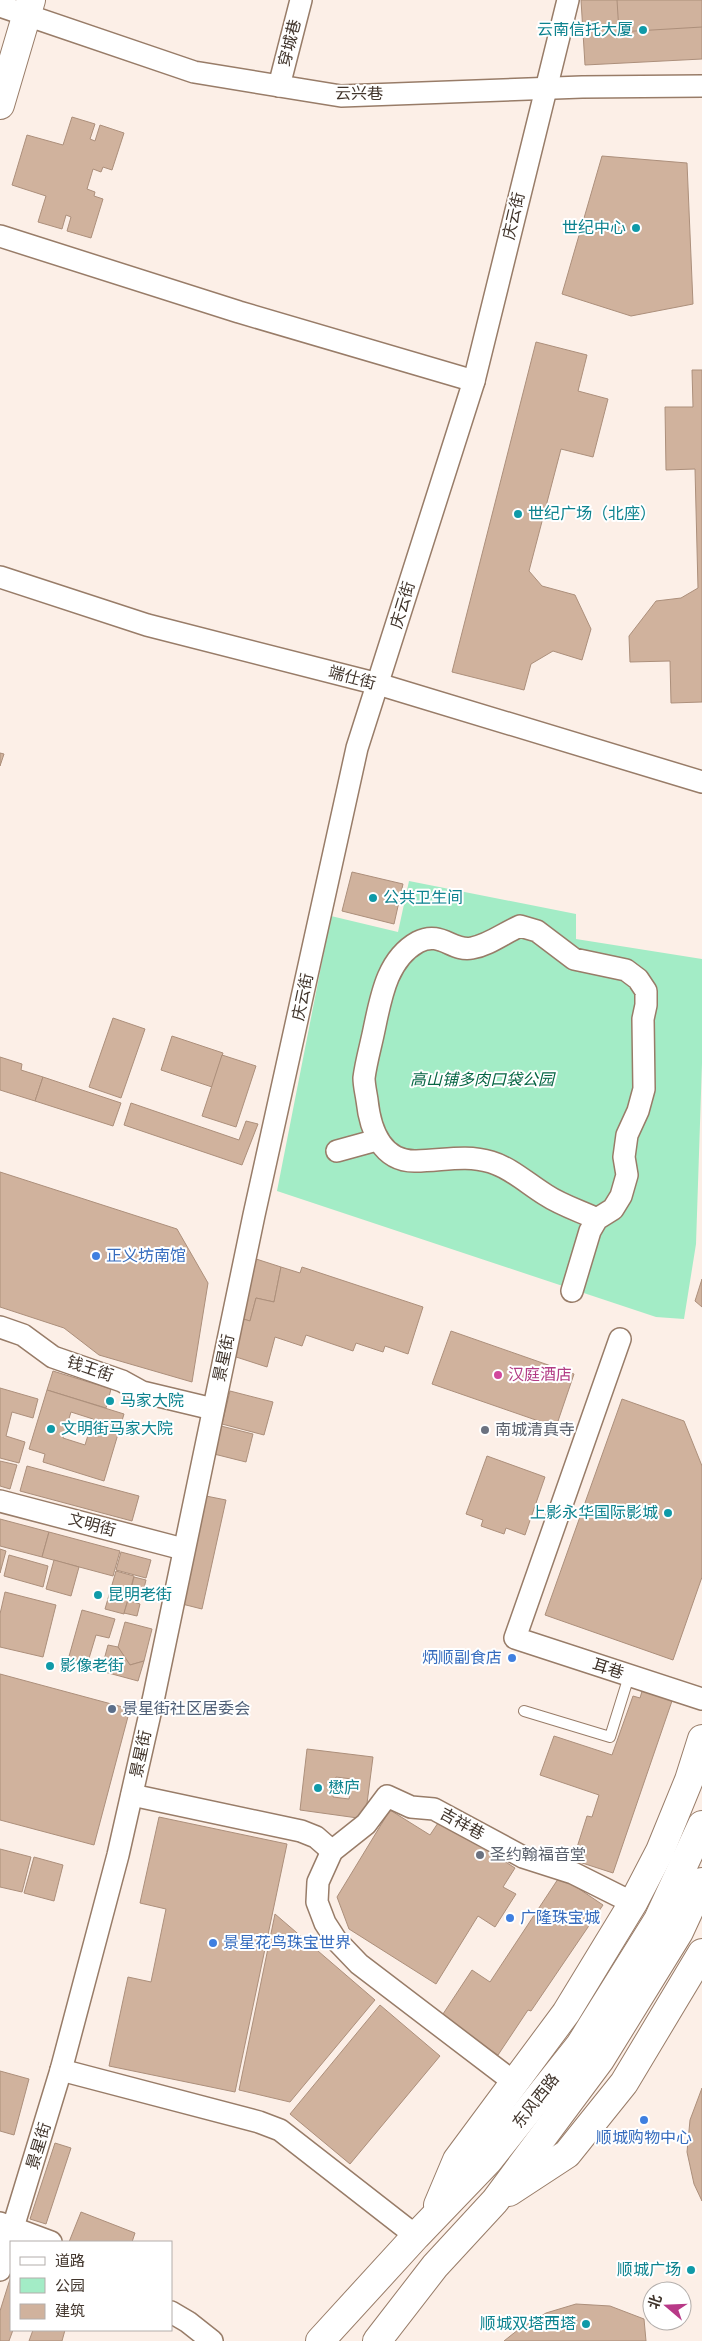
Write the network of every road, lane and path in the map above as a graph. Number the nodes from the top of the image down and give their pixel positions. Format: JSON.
{"nodes":[{"id":1,"x":301,"y":0,"type":"edge"},
{"id":2,"x":568,"y":0,"type":"edge"},
{"id":3,"x":0,"y":6,"type":"edge"},
{"id":4,"x":29,"y":8,"type":"edge"},
{"id":5,"x":279,"y":86,"type":"junction"},
{"id":6,"x":702,"y":86,"type":"edge"},
{"id":7,"x":544,"y":89,"type":"junction"},
{"id":8,"x":0,"y":105,"type":"edge"},
{"id":9,"x":0,"y":236,"type":"edge"},
{"id":10,"x":474,"y":381,"type":"junction"},
{"id":11,"x":0,"y":577,"type":"edge"},
{"id":12,"x":378,"y":684,"type":"junction"},
{"id":13,"x":702,"y":782,"type":"edge"},
{"id":14,"x":377,"y":1140,"type":"junction"},
{"id":15,"x":337,"y":1151,"type":"dead end"},
{"id":16,"x":254,"y":1215,"type":"joint"},
{"id":17,"x":597,"y":1219,"type":"junction"},
{"id":18,"x":572,"y":1291,"type":"dead end"},
{"id":19,"x":0,"y":1327,"type":"edge"},
{"id":20,"x":620,"y":1339,"type":"dead end"},
{"id":21,"x":213,"y":1409,"type":"junction"},
{"id":22,"x":0,"y":1501,"type":"edge"},
{"id":23,"x":183,"y":1549,"type":"junction"},
{"id":24,"x":629,"y":1676,"type":"junction"},
{"id":25,"x":702,"y":1699,"type":"edge"},
{"id":26,"x":524,"y":1711,"type":"dead end"},
{"id":27,"x":702,"y":1739,"type":"edge"},
{"id":28,"x":132,"y":1795,"type":"junction"},
{"id":29,"x":702,"y":1825,"type":"edge"},
{"id":30,"x":332,"y":1851,"type":"junction"},
{"id":31,"x":702,"y":1882,"type":"edge"},
{"id":32,"x":633,"y":1903,"type":"junction"},
{"id":33,"x":702,"y":1953,"type":"edge"},
{"id":34,"x":61,"y":2070,"type":"junction"},
{"id":35,"x":515,"y":2083,"type":"junction"},
{"id":36,"x":495,"y":2201,"type":"junction"},
{"id":37,"x":7,"y":2225,"type":"edge"},
{"id":38,"x":424,"y":2227,"type":"junction"},
{"id":39,"x":48,"y":2241,"type":"edge"},
{"id":40,"x":0,"y":2270,"type":"edge"},
{"id":41,"x":172,"y":2313,"type":"edge"},
{"id":42,"x":212,"y":2341,"type":"edge"},
{"id":43,"x":320,"y":2341,"type":"edge"},
{"id":44,"x":377,"y":2341,"type":"edge"}],
"edges":[{"from":1,"to":5,"type":"street","name":"穿城巷"},
{"from":2,"to":7,"type":"street","name":"庆云街"},
{"from":3,"to":4,"type":"street","name":"云兴巷"},
{"from":4,"to":5,"type":"street","name":"云兴巷"},
{"from":4,"to":8,"type":"main road"},
{"from":5,"to":7,"type":"street","name":"云兴巷"},
{"from":6,"to":7,"type":"street","name":"云兴巷"},
{"from":7,"to":10,"type":"street","name":"庆云街"},
{"from":9,"to":10,"type":"street"},
{"from":10,"to":12,"type":"street","name":"庆云街"},
{"from":11,"to":12,"type":"street","name":"端仕街"},
{"from":12,"to":13,"type":"street","name":"端仕街"},
{"from":12,"to":16,"type":"street","name":"庆云街"},
{"from":14,"to":15,"type":"street"},
{"from":14,"to":17,"type":"street"},
{"from":14,"to":17,"type":"street"},
{"from":16,"to":21,"type":"street","name":"景星街"},
{"from":17,"to":18,"type":"street"},
{"from":19,"to":21,"type":"street","name":"钱王街"},
{"from":20,"to":24,"type":"street","name":"耳巷"},
{"from":21,"to":23,"type":"street","name":"景星街"},
{"from":22,"to":23,"type":"street","name":"文明街"},
{"from":23,"to":28,"type":"street","name":"景星街"},
{"from":24,"to":25,"type":"street","name":"耳巷"},
{"from":24,"to":26,"type":"lane"},
{"from":27,"to":32,"type":"main road"},
{"from":28,"to":30,"type":"street"},
{"from":28,"to":34,"type":"street","name":"景星街"},
{"from":29,"to":38,"type":"main road","name":"东风西路"},
{"from":30,"to":32,"type":"street","name":"吉祥巷"},
{"from":30,"to":35,"type":"street"},
{"from":31,"to":36,"type":"main road","name":"东风西路"},
{"from":32,"to":35,"type":"main road"},
{"from":33,"to":36,"type":"main road"},
{"from":34,"to":37,"type":"street","name":"景星街"},
{"from":34,"to":38,"type":"street"},
{"from":35,"to":38,"type":"main road"},
{"from":36,"to":44,"type":"main road","name":"东风西路"},
{"from":37,"to":39,"type":"street"},
{"from":37,"to":40,"type":"street","name":"景星街"},
{"from":38,"to":43,"type":"main road","name":"东风西路"},
{"from":41,"to":42,"type":"street"}]}
